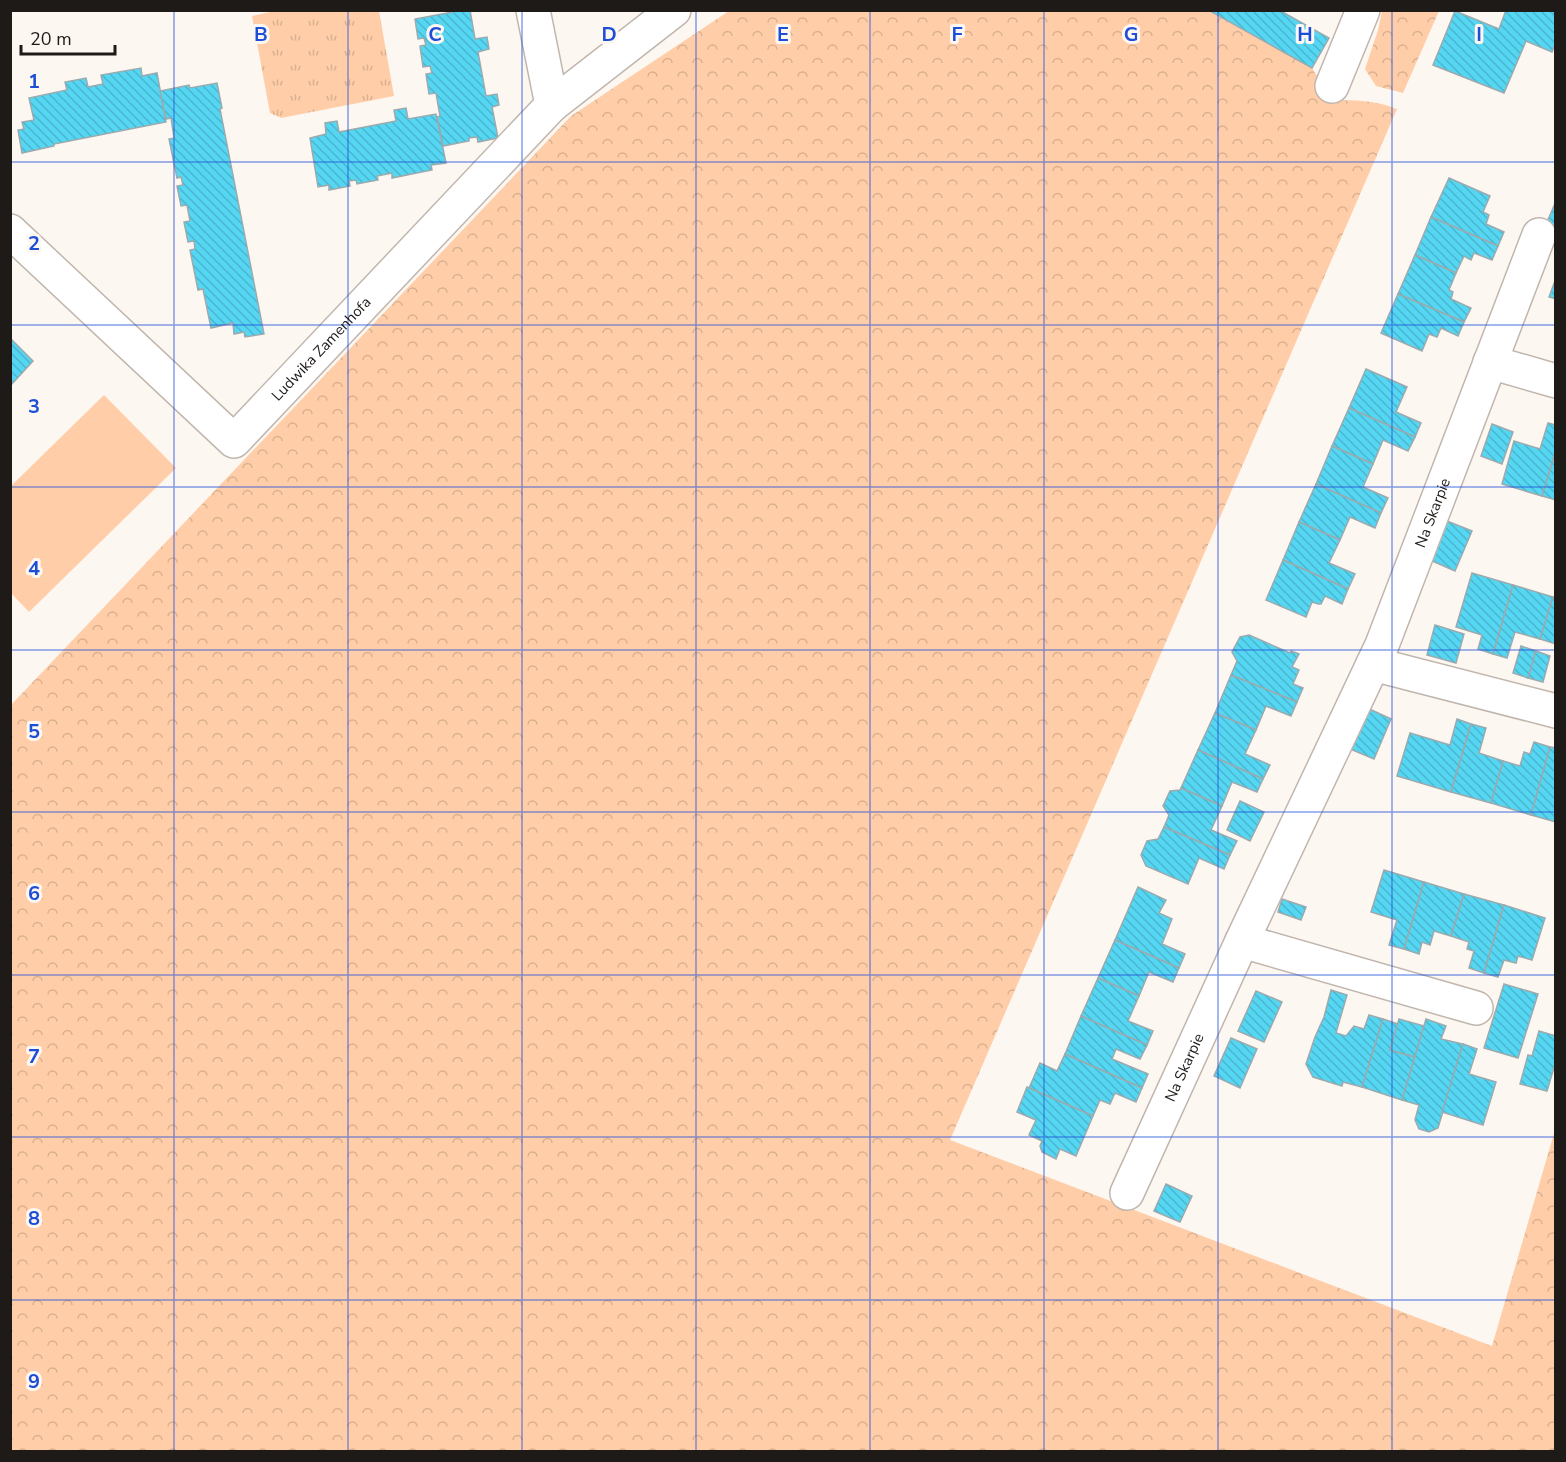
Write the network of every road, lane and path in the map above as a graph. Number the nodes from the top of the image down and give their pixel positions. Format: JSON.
{"nodes":[{"id":1,"x":533,"y":10,"type":"edge"},
{"id":2,"x":674,"y":10,"type":"edge"},
{"id":3,"x":1359,"y":19,"type":"edge"},
{"id":4,"x":1332,"y":86,"type":"dead end"},
{"id":5,"x":552,"y":105,"type":"junction"},
{"id":6,"x":10,"y":231,"type":"edge"},
{"id":7,"x":1539,"y":235,"type":"dead end"},
{"id":8,"x":1490,"y":362,"type":"junction"},
{"id":9,"x":1556,"y":381,"type":"edge"},
{"id":10,"x":1373,"y":664,"type":"junction"},
{"id":11,"x":1556,"y":711,"type":"edge"},
{"id":12,"x":1242,"y":941,"type":"junction"},
{"id":13,"x":1476,"y":1008,"type":"dead end"},
{"id":14,"x":1127,"y":1192,"type":"dead end"}],
"edges":[{"from":1,"to":5,"type":"street"},
{"from":2,"to":5,"type":"street"},
{"from":3,"to":4,"type":"street"},
{"from":5,"to":6,"type":"street","name":"Ludwika Zamenhofa"},
{"from":7,"to":8,"type":"street","name":"Na Skarpie"},
{"from":8,"to":9,"type":"street"},
{"from":8,"to":10,"type":"street","name":"Na Skarpie"},
{"from":10,"to":11,"type":"street"},
{"from":10,"to":12,"type":"street","name":"Na Skarpie"},
{"from":12,"to":13,"type":"street"},
{"from":12,"to":14,"type":"street","name":"Na Skarpie"}]}
